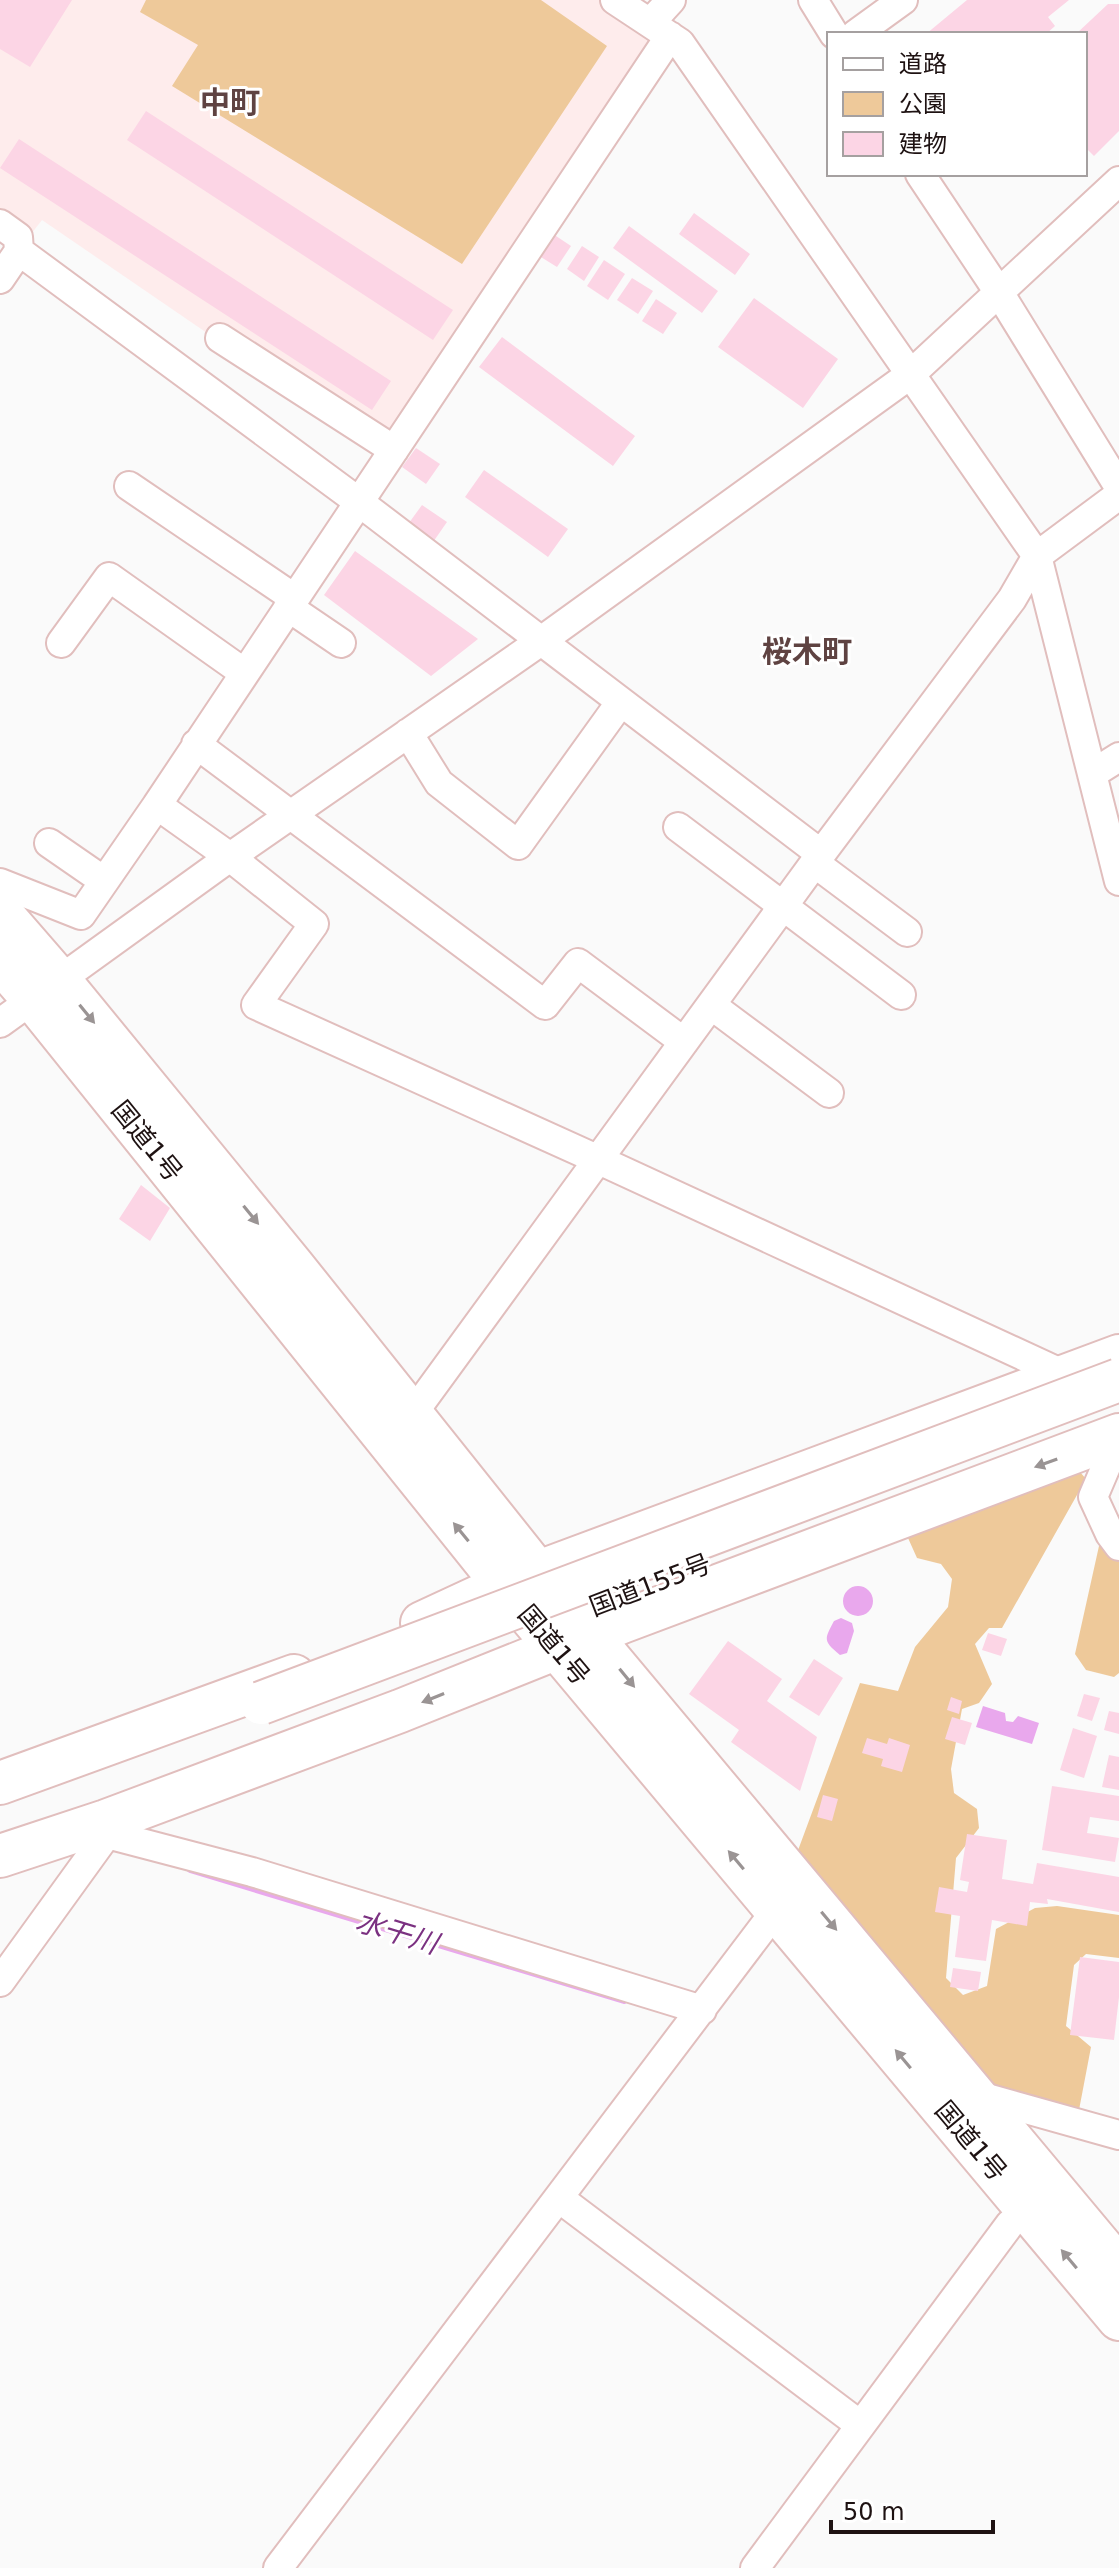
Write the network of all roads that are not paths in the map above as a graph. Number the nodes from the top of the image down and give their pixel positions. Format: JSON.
{"nodes":[{"id":1,"x":615,"y":0,"type":"edge"},
{"id":2,"x":671,"y":0,"type":"edge"},
{"id":3,"x":813,"y":0,"type":"edge"},
{"id":4,"x":903,"y":0,"type":"edge"},
{"id":5,"x":660,"y":30,"type":"junction"},
{"id":6,"x":833,"y":32,"type":"edge"},
{"id":7,"x":859,"y":32,"type":"edge"},
{"id":8,"x":921,"y":176,"type":"edge"},
{"id":9,"x":1119,"y":181,"type":"edge"},
{"id":10,"x":0,"y":224,"type":"edge"},
{"id":11,"x":19,"y":251,"type":"junction"},
{"id":12,"x":0,"y":279,"type":"edge"},
{"id":13,"x":1000,"y":294,"type":"junction"},
{"id":14,"x":220,"y":338,"type":"dead end"},
{"id":15,"x":911,"y":374,"type":"junction"},
{"id":16,"x":394,"y":450,"type":"junction"},
{"id":17,"x":129,"y":486,"type":"dead end"},
{"id":18,"x":1119,"y":487,"type":"edge"},
{"id":19,"x":1119,"y":495,"type":"edge"},
{"id":20,"x":359,"y":502,"type":"junction"},
{"id":21,"x":1037,"y":556,"type":"junction"},
{"id":22,"x":291,"y":602,"type":"junction"},
{"id":23,"x":541,"y":641,"type":"junction"},
{"id":24,"x":61,"y":643,"type":"dead end"},
{"id":25,"x":341,"y":643,"type":"dead end"},
{"id":26,"x":243,"y":672,"type":"junction"},
{"id":27,"x":620,"y":703,"type":"junction"},
{"id":28,"x":408,"y":733,"type":"junction"},
{"id":29,"x":196,"y":744,"type":"junction"},
{"id":30,"x":1119,"y":757,"type":"edge"},
{"id":31,"x":1092,"y":774,"type":"junction"},
{"id":32,"x":157,"y":805,"type":"junction"},
{"id":33,"x":291,"y":814,"type":"junction"},
{"id":34,"x":678,"y":827,"type":"dead end"},
{"id":35,"x":49,"y":843,"type":"dead end"},
{"id":36,"x":230,"y":857,"type":"junction"},
{"id":37,"x":819,"y":859,"type":"junction"},
{"id":38,"x":104,"y":881,"type":"junction"},
{"id":39,"x":1119,"y":881,"type":"edge"},
{"id":40,"x":0,"y":883,"type":"edge"},
{"id":41,"x":784,"y":907,"type":"junction"},
{"id":42,"x":0,"y":912,"type":"edge"},
{"id":43,"x":907,"y":932,"type":"dead end"},
{"id":44,"x":0,"y":961,"type":"edge"},
{"id":45,"x":46,"y":990,"type":"junction"},
{"id":46,"x":901,"y":995,"type":"dead end"},
{"id":47,"x":711,"y":1005,"type":"junction"},
{"id":48,"x":0,"y":1023,"type":"edge"},
{"id":49,"x":684,"y":1042,"type":"junction"},
{"id":50,"x":829,"y":1093,"type":"dead end"},
{"id":51,"x":599,"y":1160,"type":"junction"},
{"id":52,"x":1119,"y":1356,"type":"edge"},
{"id":53,"x":1067,"y":1376,"type":"junction"},
{"id":54,"x":1119,"y":1380,"type":"edge"},
{"id":55,"x":1119,"y":1405,"type":"edge"},
{"id":56,"x":411,"y":1416,"type":"junction"},
{"id":57,"x":1119,"y":1436,"type":"edge"},
{"id":58,"x":1119,"y":1546,"type":"edge"},
{"id":59,"x":521,"y":1579,"type":"junction"},
{"id":60,"x":574,"y":1641,"type":"junction"},
{"id":61,"x":264,"y":1718,"type":"junction"},
{"id":62,"x":0,"y":1783,"type":"edge"},
{"id":63,"x":0,"y":1802,"type":"edge"},
{"id":64,"x":106,"y":1827,"type":"junction"},
{"id":65,"x":0,"y":1830,"type":"edge"},
{"id":66,"x":0,"y":1856,"type":"edge"},
{"id":67,"x":777,"y":1909,"type":"junction"},
{"id":68,"x":0,"y":1982,"type":"edge"},
{"id":69,"x":702,"y":2010,"type":"junction"},
{"id":70,"x":976,"y":2095,"type":"junction"},
{"id":71,"x":1119,"y":2135,"type":"edge"},
{"id":72,"x":559,"y":2198,"type":"junction"},
{"id":73,"x":1010,"y":2224,"type":"dead end"},
{"id":74,"x":1119,"y":2268,"type":"edge"},
{"id":75,"x":1119,"y":2319,"type":"edge"},
{"id":76,"x":860,"y":2425,"type":"junction"},
{"id":77,"x":278,"y":2568,"type":"edge"},
{"id":78,"x":755,"y":2568,"type":"edge"}],
"edges":[{"from":1,"to":5,"type":"street"},
{"from":2,"to":5,"type":"street"},
{"from":3,"to":6,"type":"street"},
{"from":4,"to":7,"type":"street"},
{"from":5,"to":15,"type":"street"},
{"from":5,"to":16,"type":"street"},
{"from":8,"to":13,"type":"street"},
{"from":9,"to":13,"type":"street"},
{"from":10,"to":11,"type":"street"},
{"from":11,"to":12,"type":"street"},
{"from":11,"to":20,"type":"street"},
{"from":13,"to":15,"type":"street"},
{"from":13,"to":18,"type":"street"},
{"from":14,"to":16,"type":"street"},
{"from":15,"to":21,"type":"street"},
{"from":15,"to":23,"type":"street"},
{"from":16,"to":20,"type":"street"},
{"from":17,"to":22,"type":"street"},
{"from":19,"to":21,"type":"street"},
{"from":20,"to":22,"type":"street"},
{"from":20,"to":23,"type":"street"},
{"from":21,"to":31,"type":"street"},
{"from":21,"to":37,"type":"street"},
{"from":22,"to":25,"type":"street"},
{"from":22,"to":26,"type":"street"},
{"from":23,"to":27,"type":"street"},
{"from":23,"to":28,"type":"street"},
{"from":24,"to":26,"type":"street"},
{"from":26,"to":29,"type":"street"},
{"from":27,"to":28,"type":"street"},
{"from":27,"to":37,"type":"street"},
{"from":28,"to":33,"type":"street"},
{"from":29,"to":32,"type":"street"},
{"from":29,"to":33,"type":"street"},
{"from":30,"to":31,"type":"street"},
{"from":31,"to":39,"type":"street"},
{"from":32,"to":36,"type":"street"},
{"from":32,"to":38,"type":"street"},
{"from":33,"to":36,"type":"street"},
{"from":33,"to":49,"type":"street"},
{"from":34,"to":41,"type":"street"},
{"from":35,"to":38,"type":"street"},
{"from":36,"to":45,"type":"street"},
{"from":36,"to":51,"type":"street"},
{"from":37,"to":41,"type":"street"},
{"from":37,"to":43,"type":"street"},
{"from":38,"to":40,"type":"street"},
{"from":41,"to":46,"type":"street"},
{"from":41,"to":47,"type":"street"},
{"from":42,"to":45,"type":"highway","name":"国道1号"},
{"from":44,"to":45,"type":"highway","name":"国道1号"},
{"from":45,"to":48,"type":"street"},
{"from":45,"to":56,"type":"highway","name":"国道1号","one_way":true},
{"from":59,"to":45,"type":"highway","name":"国道1号","one_way":true},
{"from":47,"to":49,"type":"street"},
{"from":47,"to":50,"type":"street"},
{"from":49,"to":51,"type":"street"},
{"from":51,"to":53,"type":"street"},
{"from":51,"to":56,"type":"street"},
{"from":52,"to":53,"type":"highway"},
{"from":53,"to":59,"type":"highway"},
{"from":54,"to":61,"type":"highway","name":"国道155号","bridge":true},
{"from":55,"to":61,"type":"highway","name":"国道155号"},
{"from":56,"to":59,"type":"highway","name":"国道1号"},
{"from":57,"to":58,"type":"street"},
{"from":57,"to":60,"type":"highway","one_way":true},
{"from":59,"to":60,"type":"highway","name":"国道1号"},
{"from":59,"to":62,"type":"highway"},
{"from":60,"to":64,"type":"highway","one_way":true},
{"from":67,"to":60,"type":"highway","name":"国道1号","one_way":true},
{"from":60,"to":70,"type":"highway","name":"国道1号","one_way":true},
{"from":61,"to":63,"type":"highway","name":"国道155号"},
{"from":61,"to":65,"type":"highway","name":"国道155号"},
{"from":64,"to":66,"type":"highway"},
{"from":64,"to":68,"type":"street"},
{"from":64,"to":69,"type":"street"},
{"from":67,"to":69,"type":"street"},
{"from":75,"to":67,"type":"highway","name":"国道1号","one_way":true},
{"from":69,"to":72,"type":"street"},
{"from":70,"to":71,"type":"street"},
{"from":70,"to":74,"type":"highway","name":"国道1号"},
{"from":72,"to":76,"type":"street"},
{"from":72,"to":77,"type":"street"},
{"from":73,"to":76,"type":"street"},
{"from":76,"to":78,"type":"street"}]}
